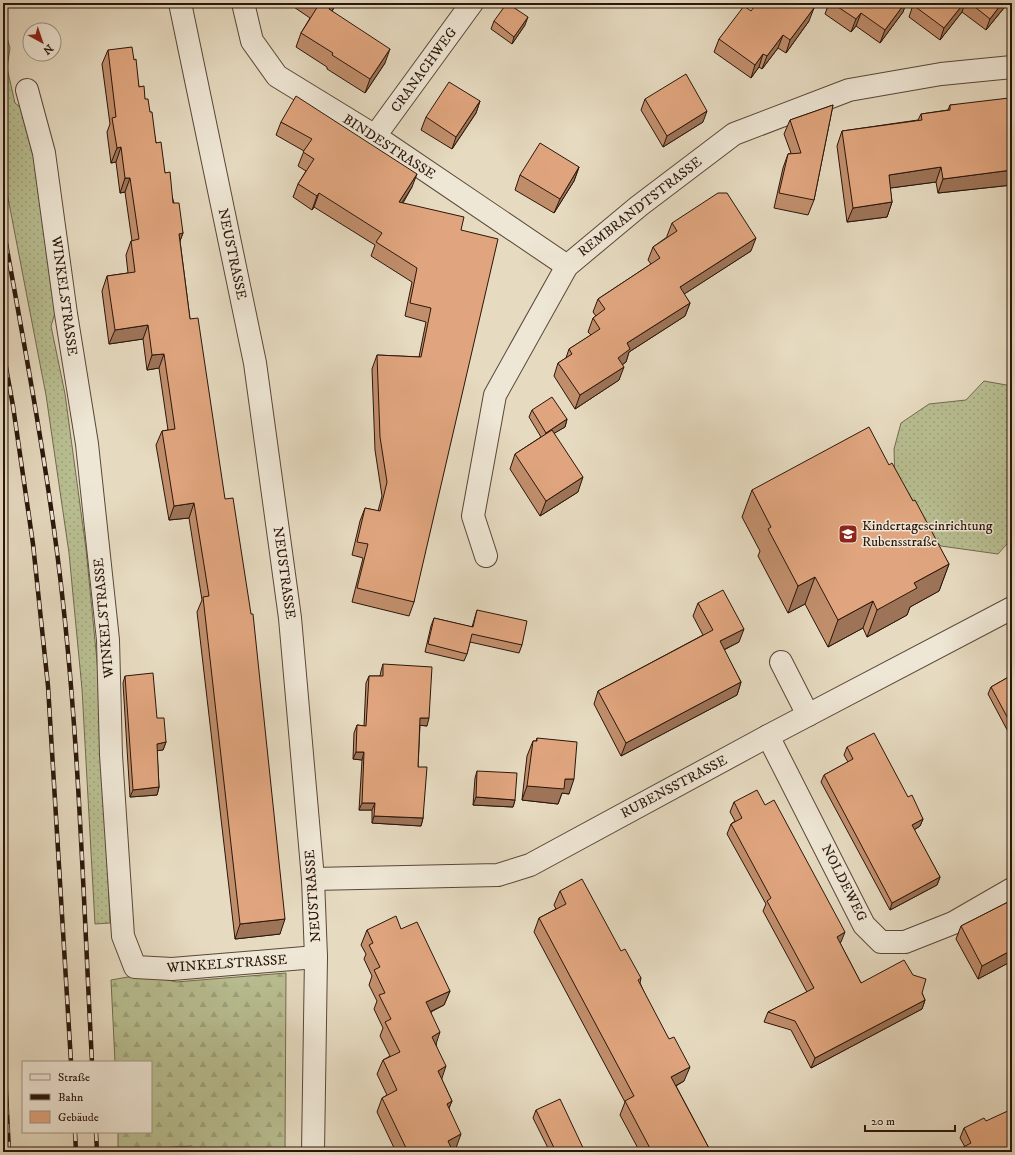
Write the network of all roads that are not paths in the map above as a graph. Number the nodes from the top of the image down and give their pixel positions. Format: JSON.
{"nodes":[{"id":1,"x":180,"y":3,"type":"edge"},
{"id":2,"x":243,"y":3,"type":"edge"},
{"id":3,"x":472,"y":3,"type":"edge"},
{"id":4,"x":1012,"y":67,"type":"edge"},
{"id":5,"x":27,"y":90,"type":"dead end"},
{"id":6,"x":375,"y":136,"type":"junction"},
{"id":7,"x":567,"y":266,"type":"junction"},
{"id":8,"x":486,"y":556,"type":"dead end"},
{"id":9,"x":1012,"y":608,"type":"edge"},
{"id":10,"x":781,"y":662,"type":"dead end"},
{"id":11,"x":808,"y":715,"type":"junction"},
{"id":12,"x":768,"y":736,"type":"junction"},
{"id":13,"x":313,"y":879,"type":"junction"},
{"id":14,"x":1012,"y":889,"type":"edge"},
{"id":15,"x":316,"y":957,"type":"junction"},
{"id":16,"x":313,"y":1152,"type":"edge"}],
"edges":[{"from":1,"to":13,"type":"street","name":"NEUSTRASSE"},
{"from":2,"to":6,"type":"street","name":"BINDESTRASSE"},
{"from":3,"to":6,"type":"street","name":"CRANACHWEG"},
{"from":4,"to":7,"type":"street","name":"REMBRANDTSTRASSE"},
{"from":5,"to":15,"type":"street","name":"WINKELSTRASSE"},
{"from":6,"to":7,"type":"street","name":"BINDESTRASSE"},
{"from":7,"to":8,"type":"street","name":"REMBRANDTSTRASSE"},
{"from":9,"to":11,"type":"street","name":"RUBENSSTRASSE"},
{"from":10,"to":11,"type":"street"},
{"from":11,"to":12,"type":"street","name":"RUBENSSTRASSE"},
{"from":12,"to":13,"type":"street","name":"RUBENSSTRASSE"},
{"from":12,"to":14,"type":"street","name":"NOLDEWEG"},
{"from":13,"to":15,"type":"street","name":"NEUSTRASSE"},
{"from":15,"to":16,"type":"street","name":"NEUSTRASSE"}]}
